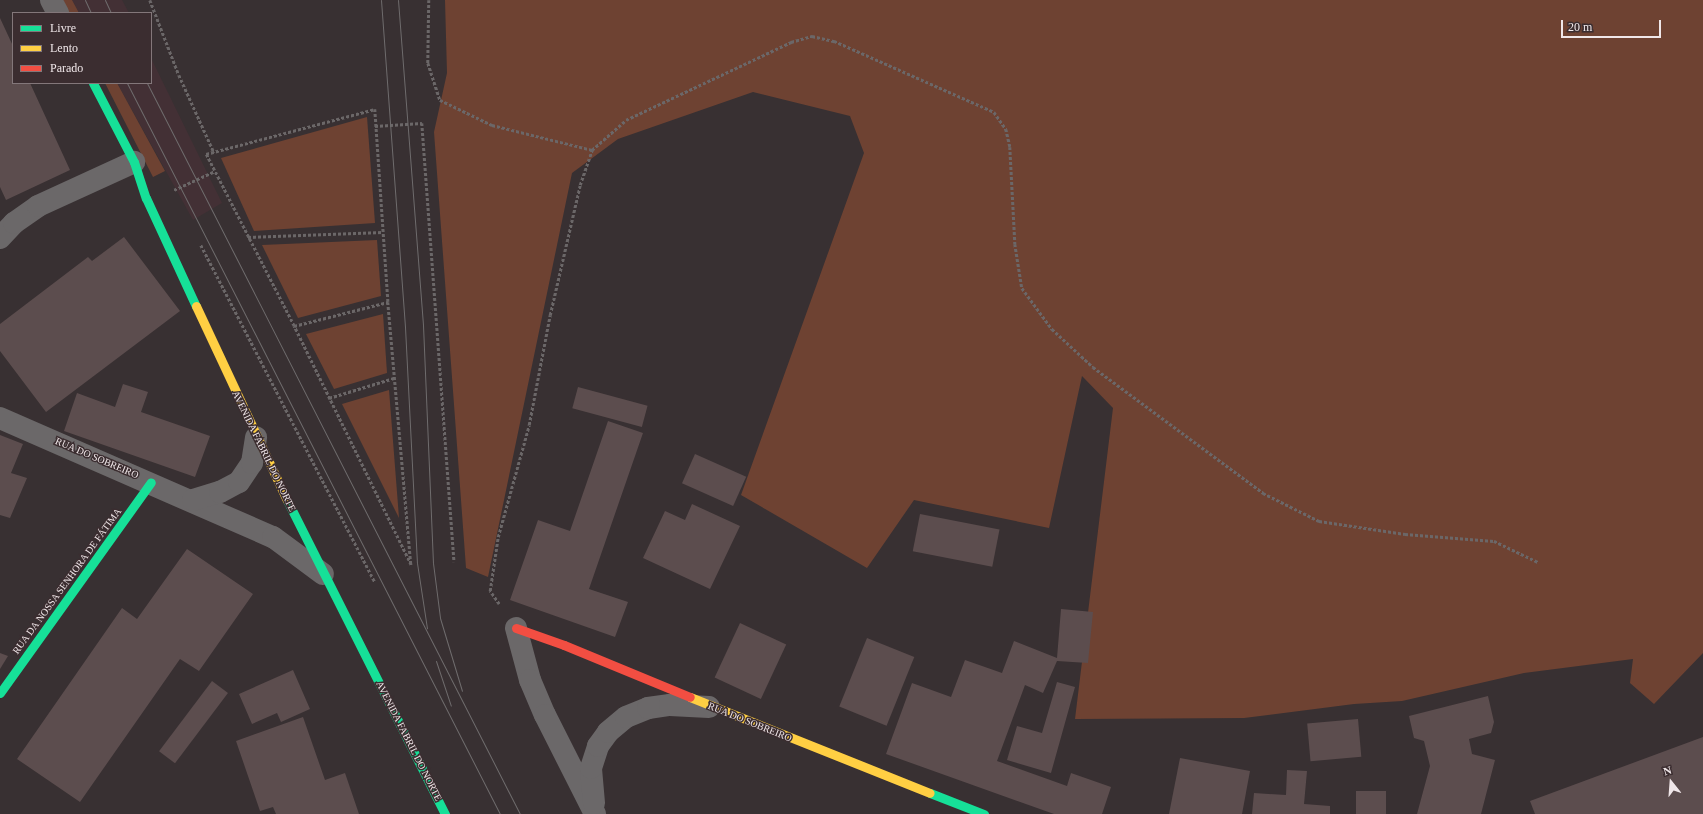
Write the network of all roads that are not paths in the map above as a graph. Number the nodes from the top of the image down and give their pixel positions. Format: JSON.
{"nodes":[{"id":1,"x":51,"y":0,"type":"edge"},
{"id":2,"x":57,"y":12,"type":"edge"},
{"id":3,"x":94,"y":84,"type":"edge"},
{"id":4,"x":134,"y":162,"type":"junction"},
{"id":5,"x":0,"y":238,"type":"edge"},
{"id":6,"x":0,"y":418,"type":"edge"},
{"id":7,"x":256,"y":437,"type":"junction"},
{"id":8,"x":151,"y":482,"type":"junction"},
{"id":9,"x":192,"y":500,"type":"junction"},
{"id":10,"x":323,"y":574,"type":"junction"},
{"id":11,"x":516,"y":628,"type":"joint"},
{"id":12,"x":0,"y":693,"type":"edge"},
{"id":13,"x":713,"y":707,"type":"junction"},
{"id":14,"x":445,"y":814,"type":"edge"},
{"id":15,"x":595,"y":814,"type":"edge"},
{"id":16,"x":984,"y":814,"type":"edge"}],
"edges":[{"from":1,"to":2,"type":"street"},
{"from":3,"to":4,"type":"street","name":"AVENIDA FABRIL DO NORTE"},
{"from":4,"to":5,"type":"street"},
{"from":4,"to":7,"type":"street","name":"AVENIDA FABRIL DO NORTE"},
{"from":6,"to":8,"type":"street","name":"RUA DO SOBREIRO"},
{"from":7,"to":9,"type":"street"},
{"from":7,"to":10,"type":"street","name":"AVENIDA FABRIL DO NORTE"},
{"from":8,"to":9,"type":"street","name":"RUA DO SOBREIRO"},
{"from":8,"to":12,"type":"street","name":"RUA DA NOSSA SENHORA DE FÁTIMA"},
{"from":9,"to":10,"type":"street","name":"RUA DO SOBREIRO"},
{"from":10,"to":14,"type":"street","name":"AVENIDA FABRIL DO NORTE"},
{"from":11,"to":13,"type":"street","name":"RUA DO SOBREIRO"},
{"from":11,"to":15,"type":"street"},
{"from":13,"to":15,"type":"street"},
{"from":13,"to":16,"type":"street","name":"RUA DO SOBREIRO"}]}
